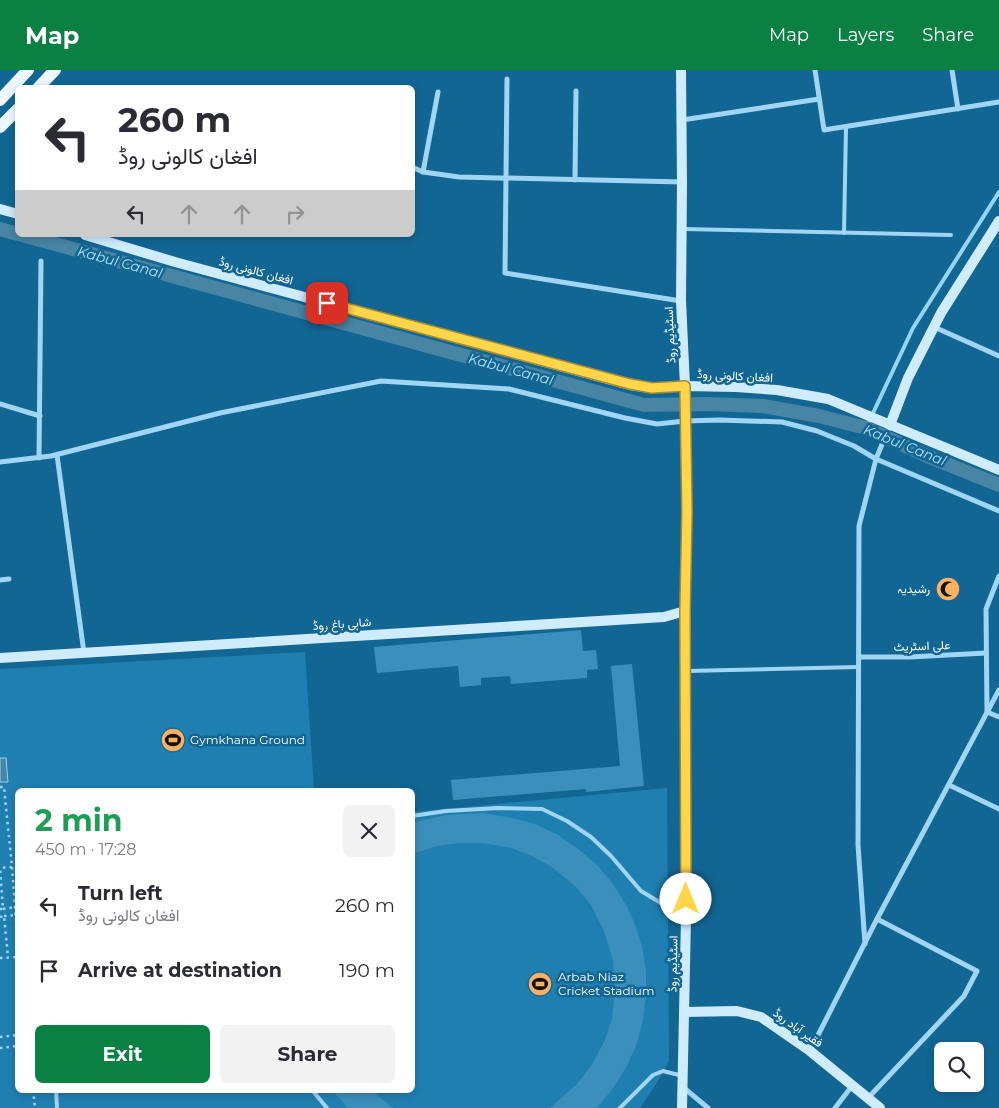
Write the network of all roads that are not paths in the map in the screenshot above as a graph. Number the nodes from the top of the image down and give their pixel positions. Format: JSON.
{"nodes":[{"id":1,"x":28,"y":70,"type":"edge"},
{"id":2,"x":55,"y":70,"type":"edge"},
{"id":3,"x":681,"y":70,"type":"edge"},
{"id":4,"x":815,"y":70,"type":"edge"},
{"id":5,"x":952,"y":70,"type":"edge"},
{"id":6,"x":507,"y":79,"type":"dead end"},
{"id":7,"x":41,"y":85,"type":"edge"},
{"id":8,"x":576,"y":91,"type":"dead end"},
{"id":9,"x":438,"y":92,"type":"dead end"},
{"id":10,"x":0,"y":100,"type":"edge"},
{"id":11,"x":819,"y":100,"type":"junction"},
{"id":12,"x":999,"y":102,"type":"edge"},
{"id":13,"x":958,"y":109,"type":"junction"},
{"id":14,"x":15,"y":112,"type":"edge"},
{"id":15,"x":681,"y":120,"type":"junction"},
{"id":16,"x":846,"y":126,"type":"junction"},
{"id":17,"x":0,"y":127,"type":"edge"},
{"id":18,"x":415,"y":169,"type":"edge"},
{"id":19,"x":423,"y":172,"type":"junction"},
{"id":20,"x":506,"y":178,"type":"junction"},
{"id":21,"x":575,"y":180,"type":"junction"},
{"id":22,"x":682,"y":182,"type":"junction"},
{"id":23,"x":0,"y":209,"type":"edge"},
{"id":24,"x":15,"y":213,"type":"edge"},
{"id":25,"x":999,"y":221,"type":"edge"},
{"id":26,"x":681,"y":229,"type":"junction"},
{"id":27,"x":844,"y":233,"type":"junction"},
{"id":28,"x":951,"y":235,"type":"dead end"},
{"id":29,"x":92,"y":237,"type":"edge"},
{"id":30,"x":41,"y":261,"type":"dead end"},
{"id":31,"x":681,"y":300,"type":"junction"},
{"id":32,"x":933,"y":327,"type":"junction"},
{"id":33,"x":999,"y":356,"type":"edge"},
{"id":34,"x":685,"y":389,"type":"junction"},
{"id":35,"x":0,"y":404,"type":"edge"},
{"id":36,"x":40,"y":416,"type":"junction"},
{"id":37,"x":684,"y":421,"type":"junction"},
{"id":38,"x":888,"y":426,"type":"junction"},
{"id":39,"x":57,"y":455,"type":"junction"},
{"id":40,"x":40,"y":458,"type":"junction"},
{"id":41,"x":876,"y":459,"type":"junction"},
{"id":42,"x":0,"y":462,"type":"edge"},
{"id":43,"x":999,"y":470,"type":"edge"},
{"id":44,"x":999,"y":511,"type":"edge"},
{"id":45,"x":999,"y":576,"type":"edge"},
{"id":46,"x":9,"y":579,"type":"dead end"},
{"id":47,"x":0,"y":580,"type":"edge"},
{"id":48,"x":685,"y":611,"type":"junction"},
{"id":49,"x":84,"y":652,"type":"junction"},
{"id":50,"x":986,"y":653,"type":"junction"},
{"id":51,"x":859,"y":657,"type":"junction"},
{"id":52,"x":0,"y":658,"type":"edge"},
{"id":53,"x":858,"y":667,"type":"junction"},
{"id":54,"x":686,"y":671,"type":"junction"},
{"id":55,"x":999,"y":690,"type":"edge"},
{"id":56,"x":987,"y":712,"type":"junction"},
{"id":57,"x":999,"y":717,"type":"edge"},
{"id":58,"x":949,"y":785,"type":"junction"},
{"id":59,"x":999,"y":809,"type":"edge"},
{"id":60,"x":415,"y":816,"type":"edge"},
{"id":61,"x":686,"y":918,"type":"junction"},
{"id":62,"x":877,"y":919,"type":"junction"},
{"id":63,"x":865,"y":944,"type":"junction"},
{"id":64,"x":685,"y":1012,"type":"junction"},
{"id":65,"x":810,"y":1051,"type":"junction"},
{"id":66,"x":683,"y":1076,"type":"junction"},
{"id":67,"x":852,"y":1085,"type":"junction"},
{"id":68,"x":683,"y":1088,"type":"junction"},
{"id":69,"x":56,"y":1093,"type":"edge"},
{"id":70,"x":314,"y":1093,"type":"edge"},
{"id":71,"x":868,"y":1098,"type":"junction"},
{"id":72,"x":57,"y":1108,"type":"edge"},
{"id":73,"x":327,"y":1108,"type":"edge"},
{"id":74,"x":620,"y":1108,"type":"edge"},
{"id":75,"x":682,"y":1108,"type":"edge"},
{"id":76,"x":708,"y":1108,"type":"edge"},
{"id":77,"x":835,"y":1108,"type":"edge"},
{"id":78,"x":880,"y":1108,"type":"edge"}],
"edges":[{"from":1,"to":10,"type":"main road"},
{"from":2,"to":7,"type":"main road"},
{"from":3,"to":15,"type":"main road","name":"اسٹیڈیم روڈ"},
{"from":4,"to":11,"type":"street"},
{"from":5,"to":13,"type":"street"},
{"from":6,"to":20,"type":"street"},
{"from":8,"to":21,"type":"street"},
{"from":9,"to":19,"type":"street"},
{"from":11,"to":15,"type":"street"},
{"from":11,"to":16,"type":"street"},
{"from":12,"to":13,"type":"street"},
{"from":13,"to":16,"type":"street"},
{"from":14,"to":17,"type":"main road"},
{"from":15,"to":22,"type":"main road","name":"اسٹیڈیم روڈ"},
{"from":16,"to":27,"type":"lane"},
{"from":18,"to":19,"type":"street"},
{"from":19,"to":20,"type":"street"},
{"from":20,"to":21,"type":"street"},
{"from":20,"to":31,"type":"street"},
{"from":21,"to":22,"type":"street"},
{"from":22,"to":26,"type":"main road","name":"اسٹیڈیم روڈ"},
{"from":23,"to":24,"type":"main road"},
{"from":25,"to":32,"type":"main road"},
{"from":26,"to":27,"type":"lane"},
{"from":26,"to":31,"type":"main road","name":"اسٹیڈیم روڈ"},
{"from":27,"to":28,"type":"lane"},
{"from":29,"to":34,"type":"main road","name":"افغان کالونی روڈ"},
{"from":30,"to":36,"type":"street"},
{"from":31,"to":34,"type":"main road","name":"اسٹیڈیم روڈ"},
{"from":32,"to":33,"type":"street"},
{"from":32,"to":38,"type":"main road"},
{"from":34,"to":37,"type":"main road","name":"اسٹیڈیم روڈ"},
{"from":34,"to":38,"type":"main road","name":"افغان کالونی روڈ"},
{"from":35,"to":36,"type":"street"},
{"from":36,"to":40,"type":"street"},
{"from":37,"to":39,"type":"street"},
{"from":37,"to":41,"type":"street"},
{"from":37,"to":48,"type":"main road","name":"اسٹیڈیم روڈ"},
{"from":38,"to":41,"type":"street"},
{"from":38,"to":43,"type":"main road","name":"افغان کالونی روڈ"},
{"from":39,"to":40,"type":"street"},
{"from":39,"to":49,"type":"street"},
{"from":40,"to":42,"type":"street"},
{"from":41,"to":44,"type":"street"},
{"from":41,"to":51,"type":"street"},
{"from":45,"to":50,"type":"street"},
{"from":46,"to":47,"type":"street"},
{"from":48,"to":49,"type":"main road","name":"شاہی باغ روڈ"},
{"from":48,"to":54,"type":"main road","name":"اسٹیڈیم روڈ"},
{"from":49,"to":52,"type":"main road","name":"شاہی باغ روڈ"},
{"from":50,"to":51,"type":"street","name":"علی اسٹریٹ"},
{"from":50,"to":56,"type":"street"},
{"from":51,"to":53,"type":"street"},
{"from":53,"to":54,"type":"lane"},
{"from":53,"to":63,"type":"street"},
{"from":54,"to":61,"type":"main road","name":"اسٹیڈیم روڈ"},
{"from":55,"to":56,"type":"street"},
{"from":56,"to":57,"type":"street"},
{"from":56,"to":58,"type":"street"},
{"from":58,"to":59,"type":"street"},
{"from":58,"to":62,"type":"street"},
{"from":60,"to":61,"type":"lane"},
{"from":61,"to":64,"type":"main road","name":"اسٹیڈیم روڈ"},
{"from":62,"to":63,"type":"street"},
{"from":62,"to":71,"type":"street"},
{"from":63,"to":65,"type":"street"},
{"from":64,"to":65,"type":"main road","name":"فقیر آباد روڈ"},
{"from":64,"to":66,"type":"main road","name":"اسٹیڈیم روڈ"},
{"from":65,"to":67,"type":"main road","name":"فقیر آباد روڈ"},
{"from":66,"to":68,"type":"main road","name":"اسٹیڈیم روڈ"},
{"from":66,"to":74,"type":"lane"},
{"from":67,"to":71,"type":"main road","name":"فقیر آباد روڈ"},
{"from":67,"to":77,"type":"street"},
{"from":68,"to":75,"type":"main road","name":"اسٹیڈیم روڈ"},
{"from":68,"to":76,"type":"street"},
{"from":69,"to":72,"type":"lane"},
{"from":70,"to":73,"type":"lane"},
{"from":71,"to":78,"type":"main road","name":"فقیر آباد روڈ"}]}
